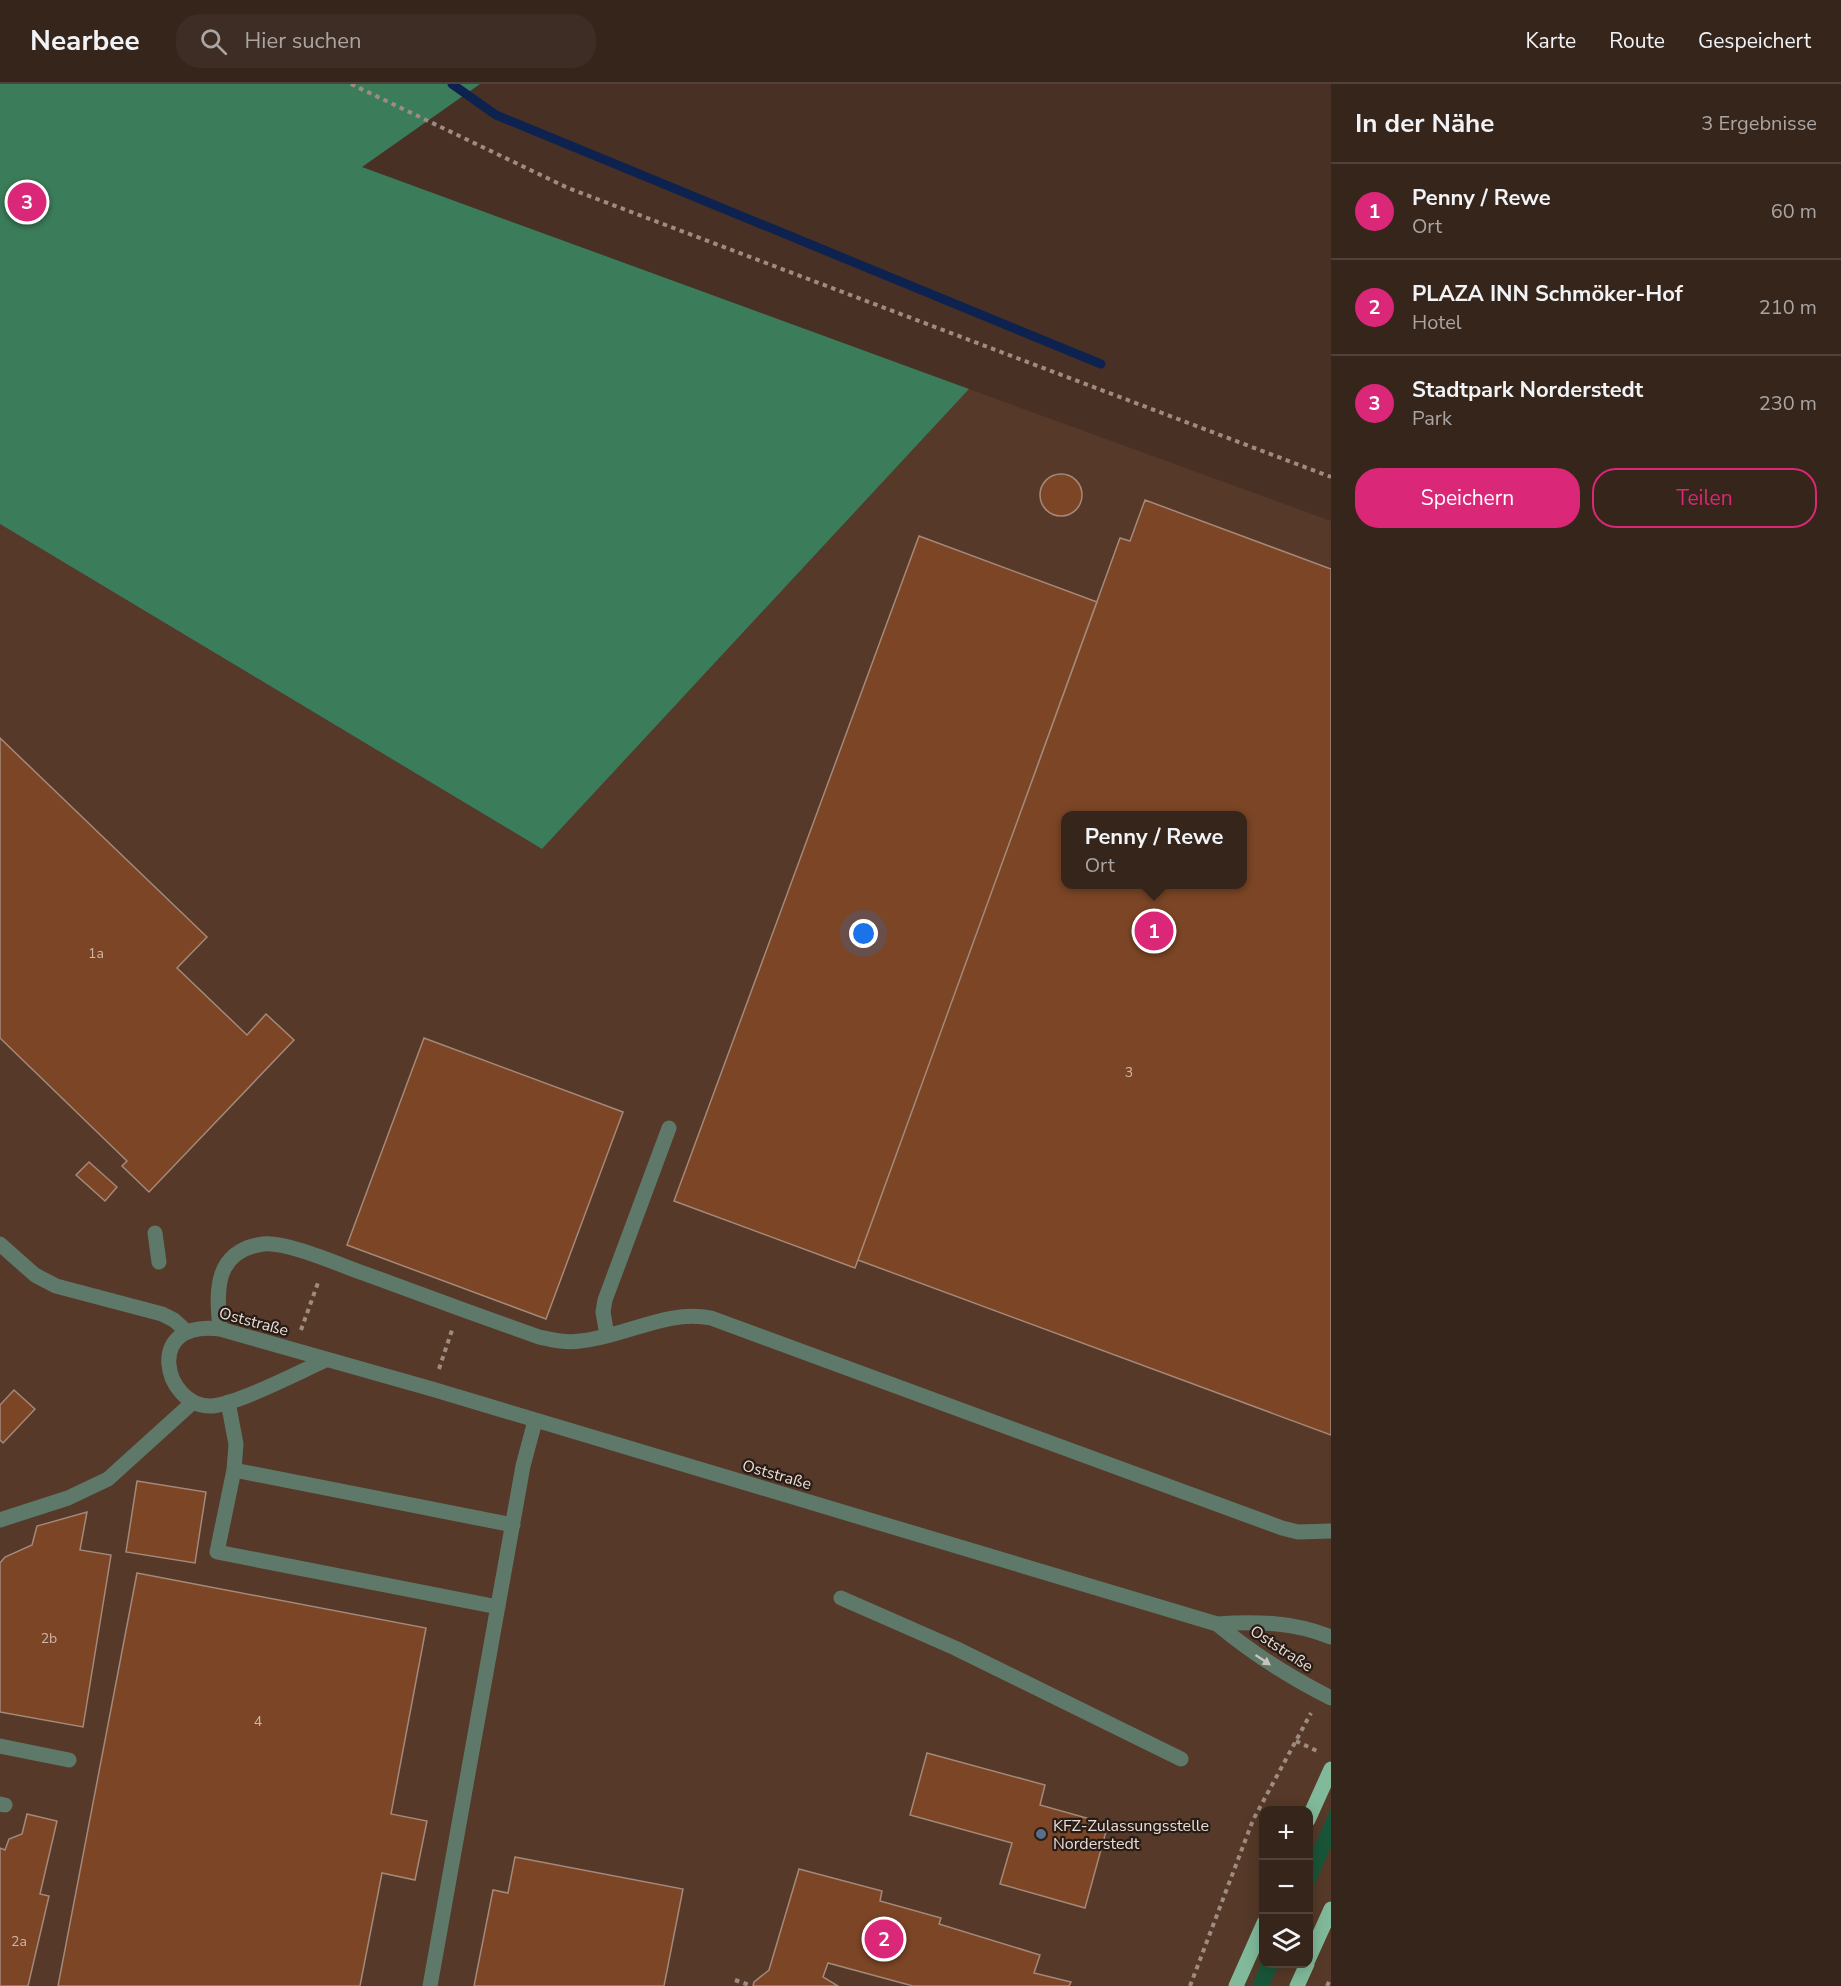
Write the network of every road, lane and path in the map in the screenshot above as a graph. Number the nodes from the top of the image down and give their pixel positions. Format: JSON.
{"nodes":[{"id":1,"x":351,"y":84,"type":"edge"},
{"id":2,"x":359,"y":86,"type":"edge"},
{"id":3,"x":1331,"y":477,"type":"edge"},
{"id":4,"x":669,"y":1128,"type":"dead end"},
{"id":5,"x":155,"y":1233,"type":"dead end"},
{"id":6,"x":0,"y":1244,"type":"edge"},
{"id":7,"x":327,"y":1260,"type":"junction"},
{"id":8,"x":159,"y":1263,"type":"dead end"},
{"id":9,"x":460,"y":1309,"type":"junction"},
{"id":10,"x":220,"y":1329,"type":"junction"},
{"id":11,"x":185,"y":1330,"type":"junction"},
{"id":12,"x":607,"y":1335,"type":"junction"},
{"id":13,"x":293,"y":1350,"type":"junction"},
{"id":14,"x":326,"y":1360,"type":"junction"},
{"id":15,"x":432,"y":1389,"type":"junction"},
{"id":16,"x":192,"y":1402,"type":"junction"},
{"id":17,"x":228,"y":1402,"type":"junction"},
{"id":18,"x":535,"y":1422,"type":"junction"},
{"id":19,"x":234,"y":1470,"type":"junction"},
{"id":20,"x":0,"y":1520,"type":"edge"},
{"id":21,"x":513,"y":1525,"type":"junction"},
{"id":22,"x":1331,"y":1532,"type":"edge"},
{"id":23,"x":841,"y":1598,"type":"dead end"},
{"id":24,"x":498,"y":1607,"type":"junction"},
{"id":25,"x":1217,"y":1624,"type":"junction"},
{"id":26,"x":1331,"y":1637,"type":"edge"},
{"id":27,"x":1331,"y":1698,"type":"edge"},
{"id":28,"x":1315,"y":1707,"type":"dead end"},
{"id":29,"x":1296,"y":1741,"type":"junction"},
{"id":30,"x":0,"y":1746,"type":"edge"},
{"id":31,"x":1324,"y":1754,"type":"dead end"},
{"id":32,"x":1181,"y":1759,"type":"dead end"},
{"id":33,"x":69,"y":1760,"type":"dead end"},
{"id":34,"x":1331,"y":1769,"type":"edge"},
{"id":35,"x":1313,"y":1809,"type":"edge"},
{"id":36,"x":1331,"y":1909,"type":"edge"},
{"id":37,"x":1259,"y":1932,"type":"edge"},
{"id":38,"x":1313,"y":1950,"type":"edge"},
{"id":39,"x":1305,"y":1968,"type":"edge"},
{"id":40,"x":1331,"y":1978,"type":"edge"},
{"id":41,"x":735,"y":1980,"type":"dead end"},
{"id":42,"x":430,"y":1986,"type":"edge"},
{"id":43,"x":752,"y":1986,"type":"edge"},
{"id":44,"x":1190,"y":1986,"type":"edge"},
{"id":45,"x":1236,"y":1986,"type":"edge"},
{"id":46,"x":1297,"y":1986,"type":"edge"},
{"id":47,"x":1327,"y":1986,"type":"edge"}],
"edges":[{"from":1,"to":2,"type":"path"},
{"from":2,"to":3,"type":"path"},
{"from":4,"to":12,"type":"street"},
{"from":5,"to":8,"type":"street"},
{"from":6,"to":11,"type":"street"},
{"from":7,"to":9,"type":"street"},
{"from":7,"to":10,"type":"street"},
{"from":7,"to":13,"type":"path"},
{"from":9,"to":12,"type":"street"},
{"from":9,"to":15,"type":"path"},
{"from":10,"to":11,"type":"street","name":"Oststraße"},
{"from":10,"to":13,"type":"street","name":"Oststraße"},
{"from":11,"to":16,"type":"street"},
{"from":12,"to":22,"type":"street"},
{"from":13,"to":14,"type":"street","name":"Oststraße"},
{"from":14,"to":15,"type":"street","name":"Oststraße"},
{"from":14,"to":17,"type":"street"},
{"from":15,"to":18,"type":"street","name":"Oststraße"},
{"from":16,"to":17,"type":"street"},
{"from":16,"to":20,"type":"street"},
{"from":17,"to":19,"type":"street"},
{"from":18,"to":21,"type":"street"},
{"from":18,"to":25,"type":"street","name":"Oststraße"},
{"from":19,"to":21,"type":"street"},
{"from":19,"to":24,"type":"street"},
{"from":21,"to":24,"type":"street"},
{"from":23,"to":32,"type":"street"},
{"from":24,"to":42,"type":"street"},
{"from":25,"to":26,"type":"street","name":"Oststraße"},
{"from":25,"to":27,"type":"street","name":"Oststraße","one_way":true},
{"from":28,"to":29,"type":"path"},
{"from":29,"to":31,"type":"path"},
{"from":29,"to":44,"type":"path"},
{"from":30,"to":33,"type":"street"},
{"from":34,"to":35,"type":"main road"},
{"from":36,"to":38,"type":"main road"},
{"from":37,"to":45,"type":"main road"},
{"from":39,"to":46,"type":"main road"},
{"from":40,"to":47,"type":"path"},
{"from":41,"to":43,"type":"path"}]}
